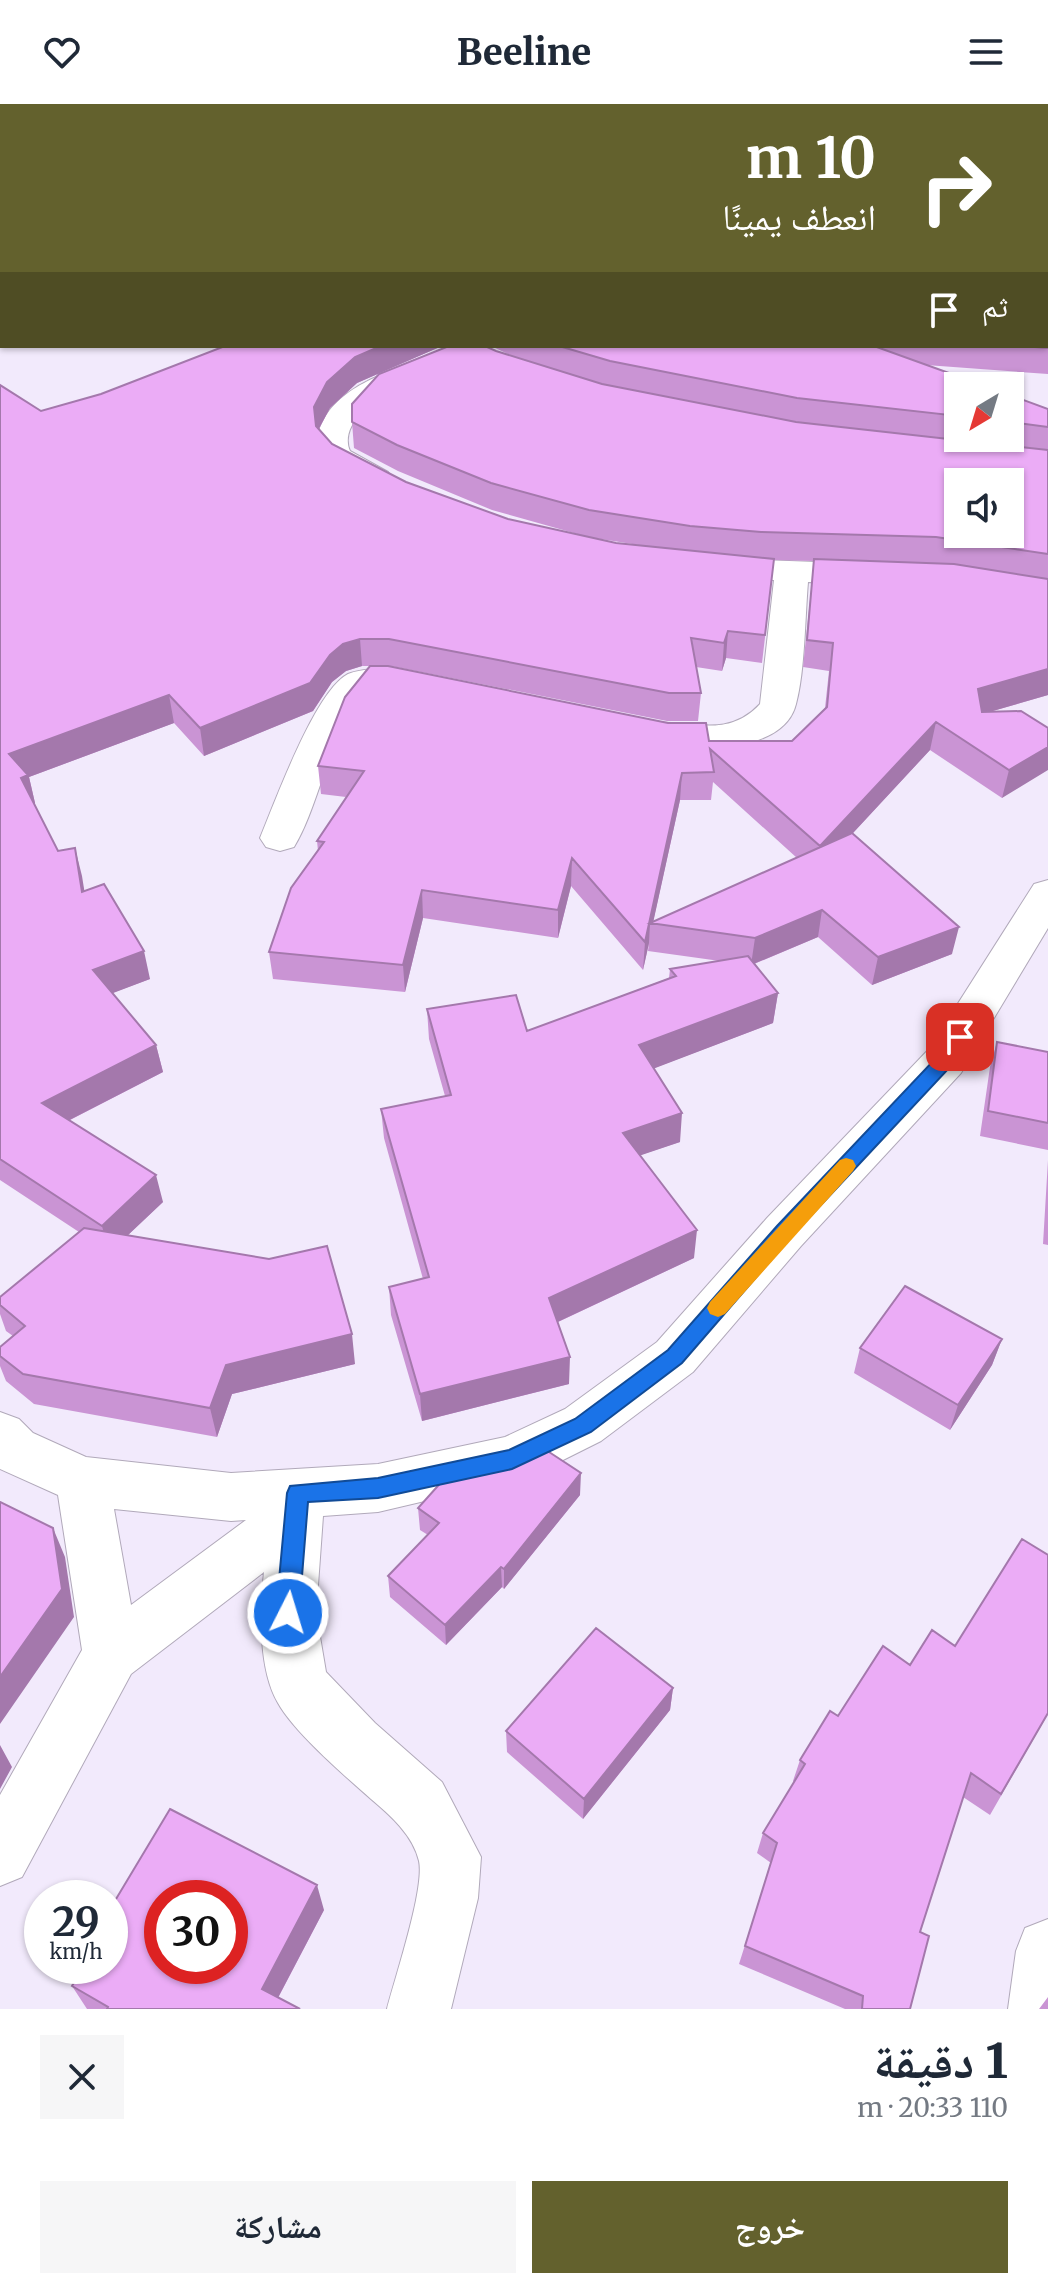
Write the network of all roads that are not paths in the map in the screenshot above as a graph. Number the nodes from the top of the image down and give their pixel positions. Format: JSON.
{"nodes":[{"id":1,"x":427,"y":367,"type":"edge"},
{"id":2,"x":400,"y":491,"type":"edge"},
{"id":3,"x":689,"y":566,"type":"edge"},
{"id":4,"x":792,"y":573,"type":"junction"},
{"id":5,"x":901,"y":575,"type":"edge"},
{"id":6,"x":437,"y":689,"type":"edge"},
{"id":7,"x":613,"y":726,"type":"edge"},
{"id":8,"x":280,"y":838,"type":"dead end"},
{"id":9,"x":1048,"y":894,"type":"edge"},
{"id":10,"x":0,"y":1435,"type":"edge"},
{"id":11,"x":82,"y":1481,"type":"junction"},
{"id":12,"x":297,"y":1504,"type":"junction"},
{"id":13,"x":111,"y":1654,"type":"junction"},
{"id":14,"x":0,"y":1855,"type":"edge"},
{"id":15,"x":1048,"y":1951,"type":"edge"},
{"id":16,"x":419,"y":2009,"type":"edge"},
{"id":17,"x":1040,"y":2009,"type":"edge"}],
"edges":[{"from":1,"to":2,"type":"street"},
{"from":3,"to":4,"type":"street"},
{"from":4,"to":5,"type":"street"},
{"from":4,"to":7,"type":"street"},
{"from":6,"to":8,"type":"street"},
{"from":9,"to":12,"type":"street"},
{"from":10,"to":11,"type":"street"},
{"from":11,"to":12,"type":"street"},
{"from":11,"to":13,"type":"street"},
{"from":12,"to":13,"type":"street"},
{"from":12,"to":16,"type":"street"},
{"from":13,"to":14,"type":"street"},
{"from":15,"to":17,"type":"street"}]}
